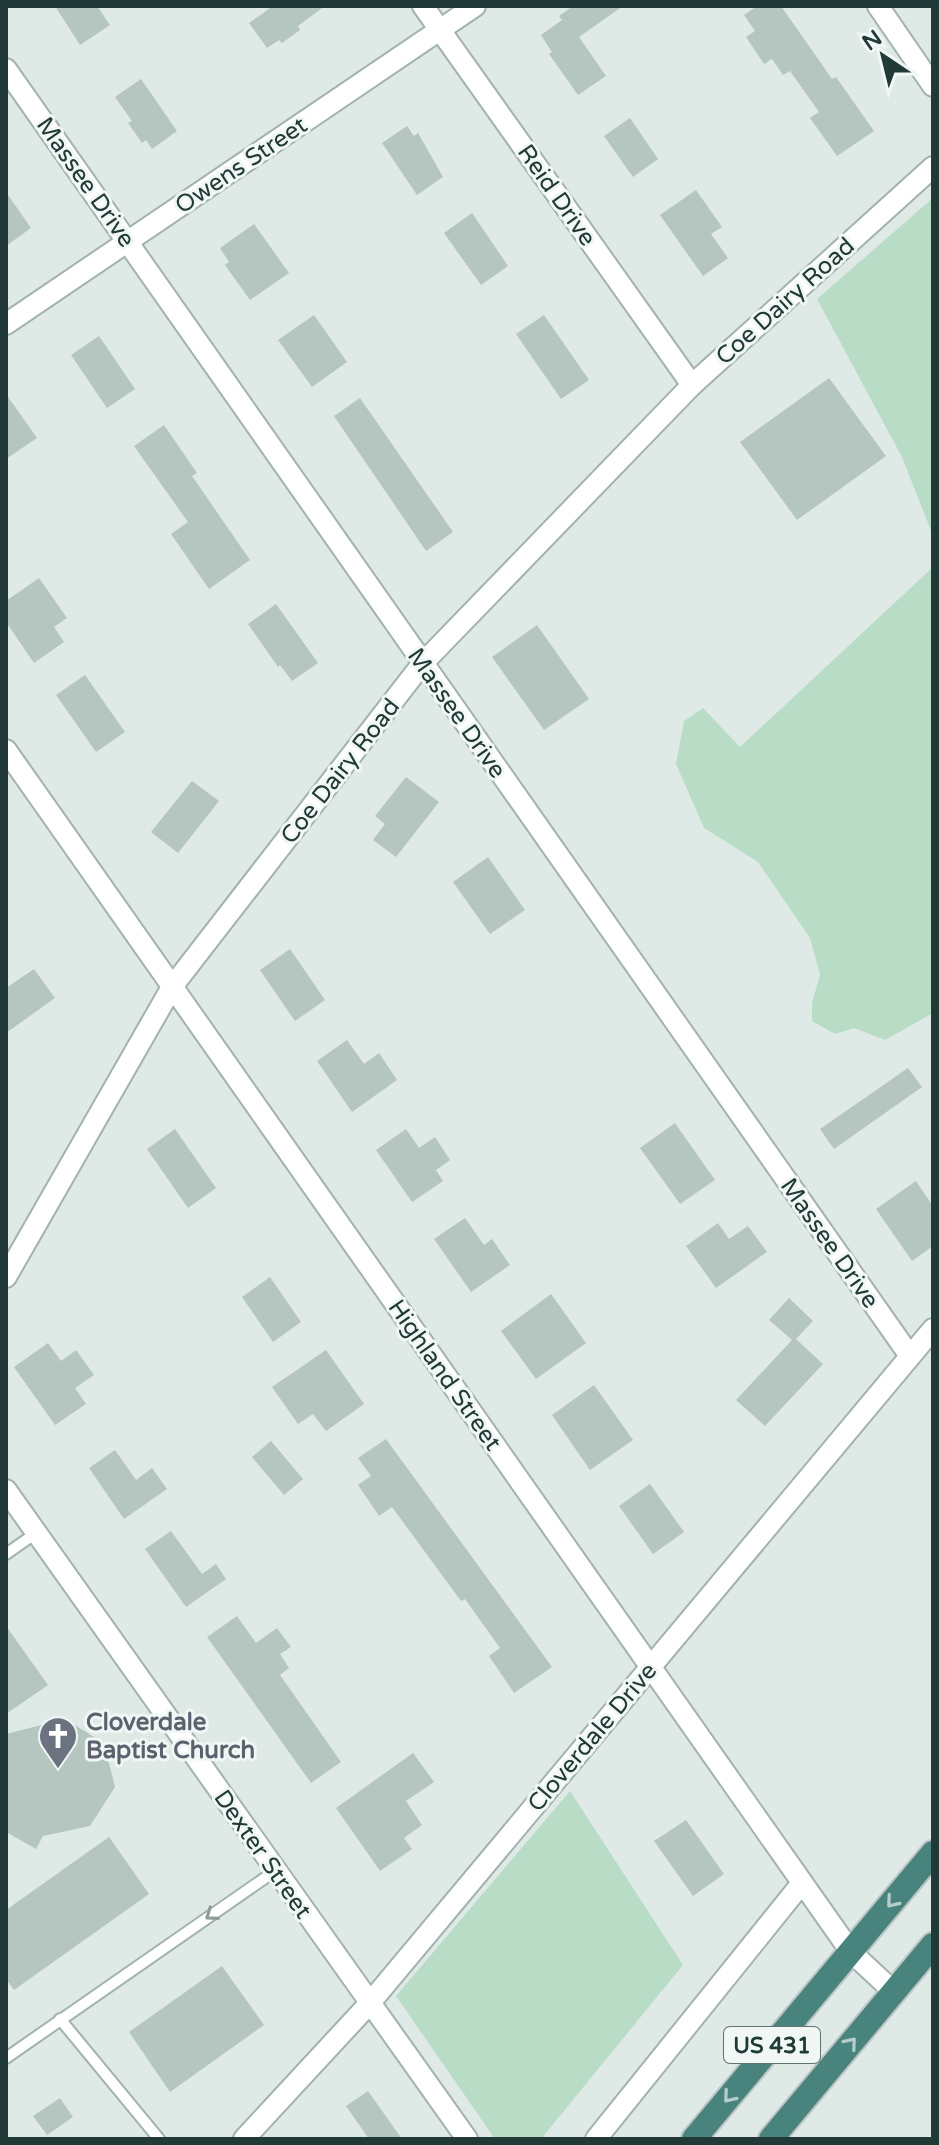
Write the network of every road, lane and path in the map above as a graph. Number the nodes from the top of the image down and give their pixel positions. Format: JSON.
{"nodes":[{"id":1,"x":423,"y":6,"type":"edge"},
{"id":2,"x":475,"y":6,"type":"edge"},
{"id":3,"x":878,"y":6,"type":"edge"},
{"id":4,"x":440,"y":30,"type":"junction"},
{"id":5,"x":6,"y":69,"type":"edge"},
{"id":6,"x":933,"y":86,"type":"edge"},
{"id":7,"x":933,"y":167,"type":"edge"},
{"id":8,"x":127,"y":242,"type":"junction"},
{"id":9,"x":6,"y":324,"type":"edge"},
{"id":10,"x":692,"y":385,"type":"junction"},
{"id":11,"x":422,"y":664,"type":"junction"},
{"id":12,"x":6,"y":750,"type":"edge"},
{"id":13,"x":172,"y":987,"type":"junction"},
{"id":14,"x":6,"y":1277,"type":"edge"},
{"id":15,"x":933,"y":1329,"type":"edge"},
{"id":16,"x":910,"y":1356,"type":"junction"},
{"id":17,"x":6,"y":1490,"type":"edge"},
{"id":18,"x":36,"y":1533,"type":"junction"},
{"id":19,"x":6,"y":1554,"type":"edge"},
{"id":20,"x":650,"y":1667,"type":"junction"},
{"id":21,"x":933,"y":1853,"type":"edge"},
{"id":22,"x":275,"y":1871,"type":"junction"},
{"id":23,"x":802,"y":1883,"type":"junction"},
{"id":24,"x":933,"y":1945,"type":"edge"},
{"id":25,"x":851,"y":1952,"type":"junction"},
{"id":26,"x":894,"y":1992,"type":"junction"},
{"id":27,"x":369,"y":2004,"type":"junction"},
{"id":28,"x":60,"y":2019,"type":"junction"},
{"id":29,"x":6,"y":2058,"type":"edge"},
{"id":30,"x":159,"y":2139,"type":"edge"},
{"id":31,"x":244,"y":2139,"type":"edge"},
{"id":32,"x":467,"y":2139,"type":"edge"},
{"id":33,"x":596,"y":2139,"type":"edge"},
{"id":34,"x":694,"y":2139,"type":"edge"},
{"id":35,"x":771,"y":2139,"type":"edge"}],
"edges":[{"from":1,"to":4,"type":"street","name":"Reid Drive"},
{"from":2,"to":4,"type":"street","name":"Owens Street"},
{"from":3,"to":6,"type":"street"},
{"from":4,"to":8,"type":"street","name":"Owens Street"},
{"from":4,"to":10,"type":"street","name":"Reid Drive"},
{"from":5,"to":8,"type":"street","name":"Massee Drive"},
{"from":7,"to":10,"type":"street","name":"Coe Dairy Road"},
{"from":8,"to":9,"type":"street","name":"Owens Street"},
{"from":8,"to":11,"type":"street","name":"Massee Drive"},
{"from":10,"to":11,"type":"street","name":"Coe Dairy Road"},
{"from":11,"to":13,"type":"street","name":"Coe Dairy Road"},
{"from":11,"to":16,"type":"street","name":"Massee Drive"},
{"from":12,"to":13,"type":"street","name":"Highland Street"},
{"from":13,"to":14,"type":"street","name":"Coe Dairy Road"},
{"from":13,"to":20,"type":"street","name":"Highland Street"},
{"from":15,"to":16,"type":"street","name":"Cloverdale Drive"},
{"from":16,"to":20,"type":"street","name":"Cloverdale Drive"},
{"from":17,"to":18,"type":"street","name":"Dexter Street"},
{"from":18,"to":19,"type":"lane"},
{"from":18,"to":22,"type":"street","name":"Dexter Street"},
{"from":20,"to":23,"type":"street","name":"Highland Street"},
{"from":20,"to":27,"type":"street","name":"Cloverdale Drive"},
{"from":21,"to":25,"type":"highway","number":"US 431","one_way":true},
{"from":22,"to":27,"type":"street","name":"Dexter Street"},
{"from":22,"to":28,"type":"lane","one_way":true},
{"from":23,"to":25,"type":"street","name":"Highland Street"},
{"from":23,"to":33,"type":"street"},
{"from":24,"to":26,"type":"highway","number":"US 431"},
{"from":25,"to":26,"type":"street","name":"Highland Street"},
{"from":25,"to":34,"type":"highway","number":"US 431","one_way":true},
{"from":35,"to":26,"type":"highway","number":"US 431","one_way":true},
{"from":27,"to":31,"type":"street","name":"Cloverdale Drive"},
{"from":27,"to":32,"type":"street","name":"Dexter Street"},
{"from":28,"to":29,"type":"lane"},
{"from":28,"to":30,"type":"lane"}]}
